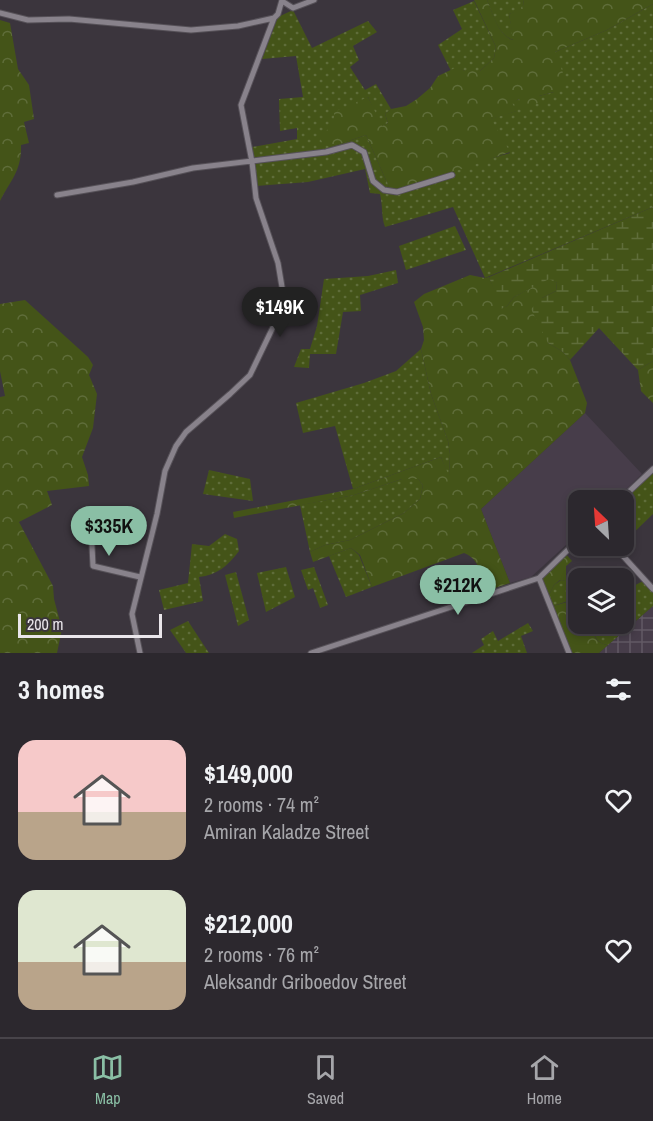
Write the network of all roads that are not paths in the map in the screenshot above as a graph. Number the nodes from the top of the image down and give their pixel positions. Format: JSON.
{"nodes":[{"id":1,"x":282,"y":0,"type":"edge"},
{"id":2,"x":314,"y":0,"type":"edge"},
{"id":3,"x":293,"y":8,"type":"junction"},
{"id":4,"x":0,"y":13,"type":"edge"},
{"id":5,"x":276,"y":16,"type":"junction"},
{"id":6,"x":252,"y":162,"type":"junction"},
{"id":7,"x":452,"y":175,"type":"dead end"},
{"id":8,"x":57,"y":195,"type":"dead end"},
{"id":9,"x":653,"y":469,"type":"edge"},
{"id":10,"x":631,"y":490,"type":"edge"},
{"id":11,"x":91,"y":526,"type":"dead end"},
{"id":12,"x":568,"y":550,"type":"edge"},
{"id":13,"x":623,"y":556,"type":"edge"},
{"id":14,"x":140,"y":577,"type":"junction"},
{"id":15,"x":539,"y":578,"type":"junction"},
{"id":16,"x":653,"y":589,"type":"edge"},
{"id":17,"x":140,"y":653,"type":"edge"},
{"id":18,"x":311,"y":653,"type":"edge"},
{"id":19,"x":569,"y":653,"type":"edge"}],
"edges":[{"from":1,"to":3,"type":"street"},
{"from":1,"to":5,"type":"street"},
{"from":2,"to":3,"type":"street"},
{"from":3,"to":5,"type":"street"},
{"from":4,"to":5,"type":"street"},
{"from":5,"to":6,"type":"street"},
{"from":6,"to":7,"type":"street"},
{"from":6,"to":8,"type":"street"},
{"from":6,"to":14,"type":"street"},
{"from":9,"to":10,"type":"street"},
{"from":11,"to":14,"type":"street"},
{"from":12,"to":15,"type":"street"},
{"from":13,"to":16,"type":"street"},
{"from":14,"to":17,"type":"street"},
{"from":15,"to":18,"type":"street"},
{"from":15,"to":19,"type":"street"}]}
